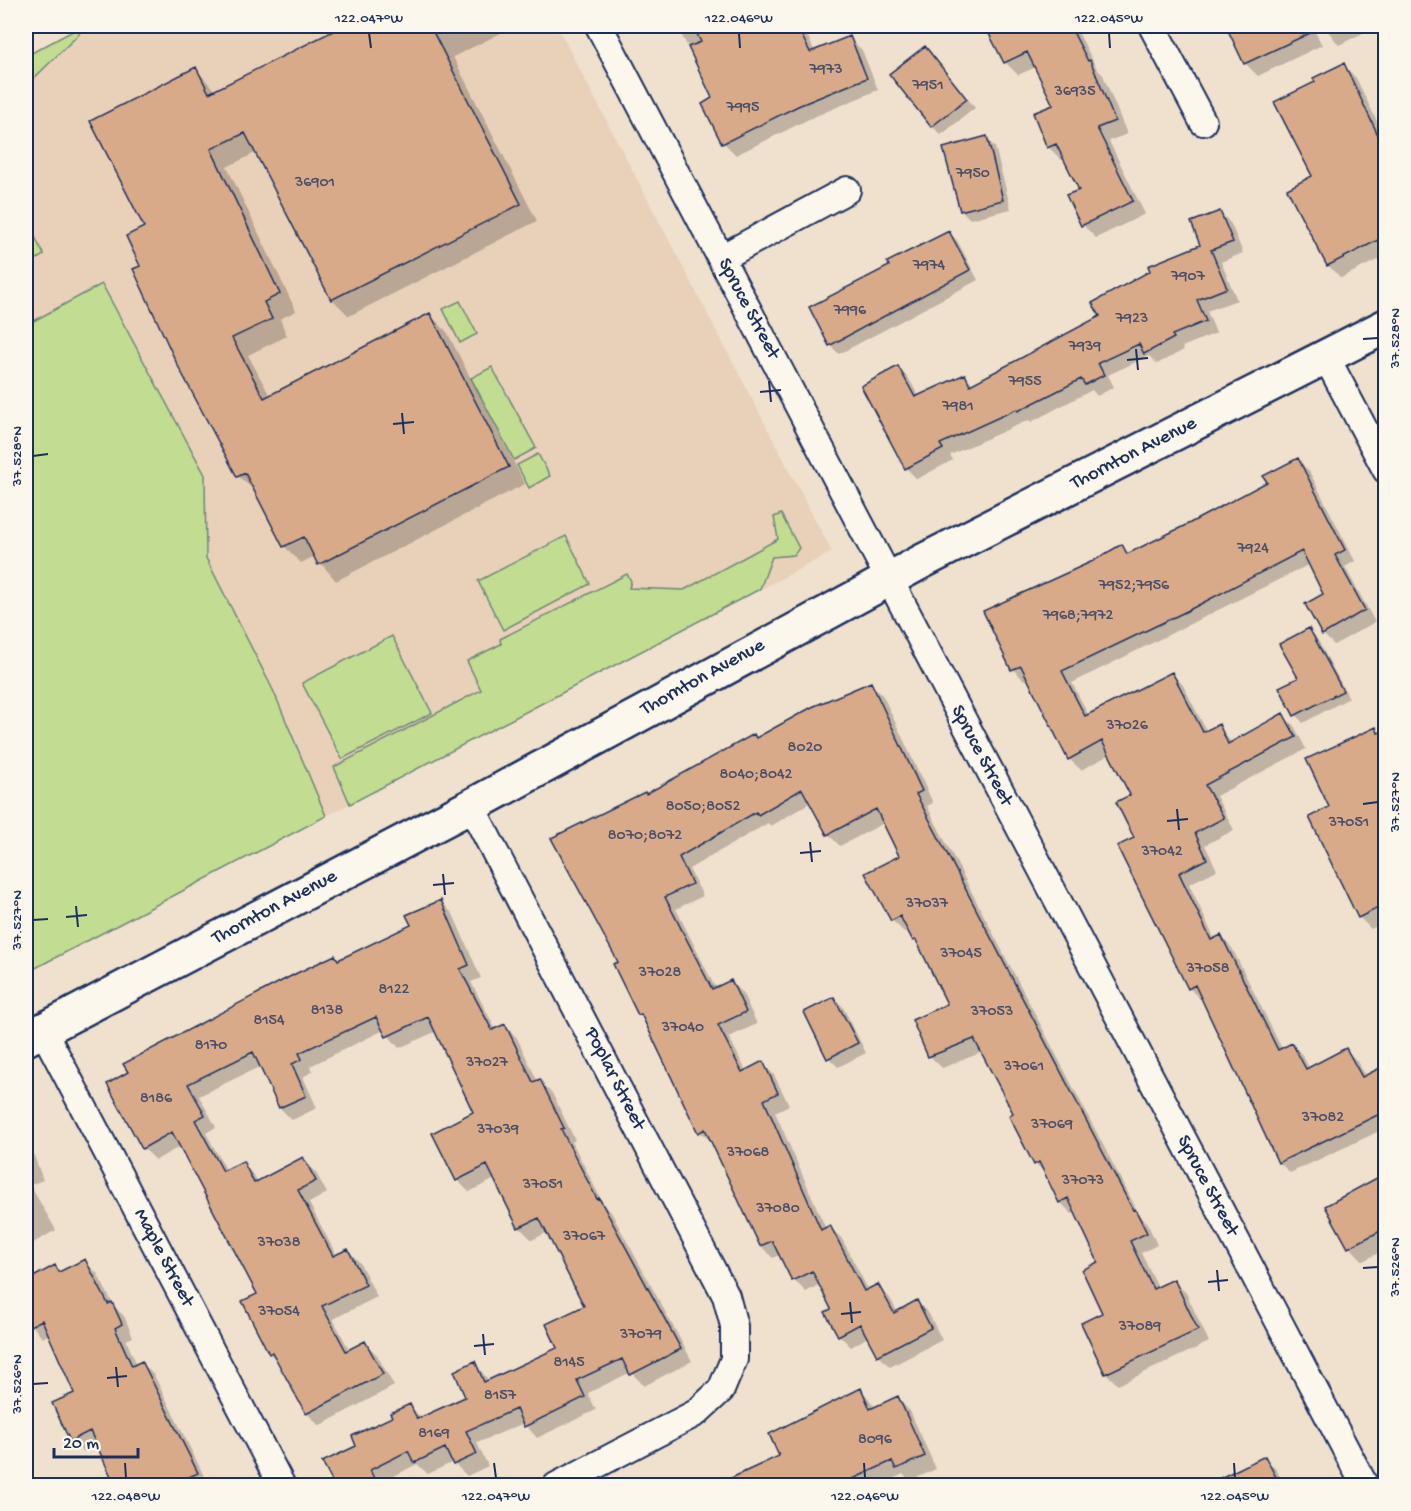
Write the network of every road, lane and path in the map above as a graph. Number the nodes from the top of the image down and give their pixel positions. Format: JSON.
{"nodes":[{"id":1,"x":599,"y":26,"type":"edge"},
{"id":2,"x":1152,"y":26,"type":"edge"},
{"id":3,"x":1203,"y":122,"type":"dead end"},
{"id":4,"x":848,"y":190,"type":"dead end"},
{"id":5,"x":721,"y":258,"type":"junction"},
{"id":6,"x":1386,"y":326,"type":"edge"},
{"id":7,"x":1326,"y":357,"type":"junction"},
{"id":8,"x":1386,"y":470,"type":"edge"},
{"id":9,"x":889,"y":579,"type":"junction"},
{"id":10,"x":471,"y":806,"type":"junction"},
{"id":11,"x":34,"y":1034,"type":"edge"},
{"id":12,"x":282,"y":1485,"type":"edge"},
{"id":13,"x":556,"y":1485,"type":"edge"},
{"id":14,"x":1365,"y":1485,"type":"edge"}],
"edges":[{"from":1,"to":5,"type":"street","name":"Spruce Street"},
{"from":2,"to":3,"type":"street"},
{"from":4,"to":5,"type":"street"},
{"from":5,"to":9,"type":"street","name":"Spruce Street"},
{"from":6,"to":7,"type":"main road","name":"Thornton Avenue"},
{"from":7,"to":8,"type":"street"},
{"from":7,"to":9,"type":"main road","name":"Thornton Avenue"},
{"from":9,"to":10,"type":"main road","name":"Thornton Avenue"},
{"from":9,"to":14,"type":"street","name":"Spruce Street"},
{"from":10,"to":11,"type":"main road","name":"Thornton Avenue"},
{"from":10,"to":13,"type":"street","name":"Poplar Street"},
{"from":11,"to":12,"type":"street","name":"Maple Street"}]}
